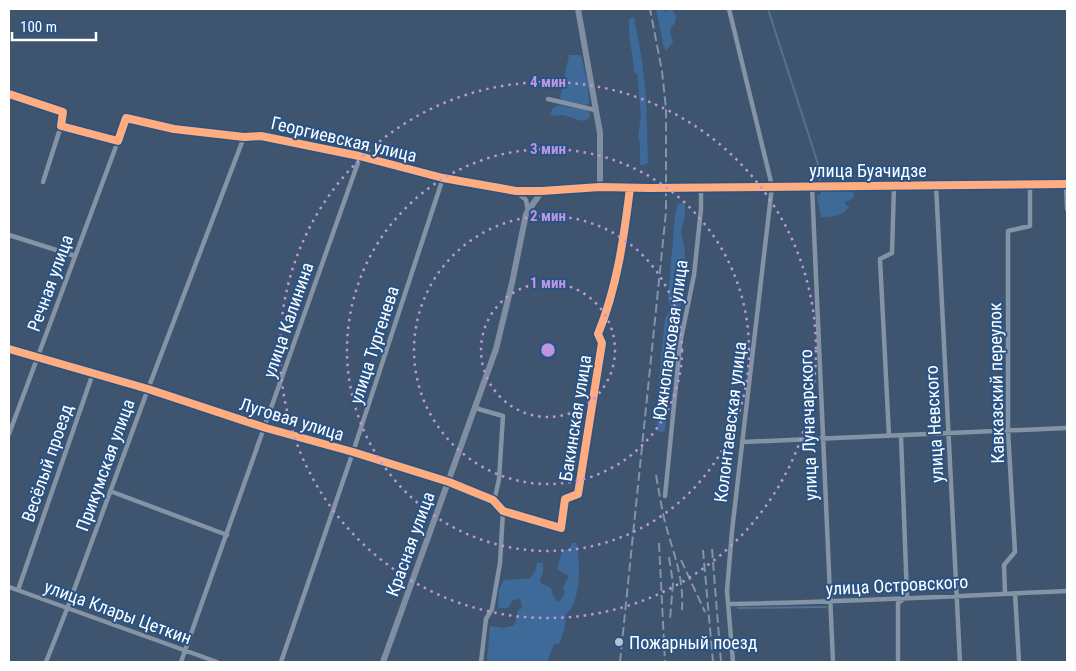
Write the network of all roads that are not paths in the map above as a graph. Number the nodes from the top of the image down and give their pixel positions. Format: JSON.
{"nodes":[{"id":1,"x":578,"y":9,"type":"edge"},
{"id":2,"x":729,"y":9,"type":"edge"},
{"id":3,"x":9,"y":94,"type":"edge"},
{"id":4,"x":548,"y":99,"type":"dead end"},
{"id":5,"x":596,"y":110,"type":"junction"},
{"id":6,"x":61,"y":126,"type":"junction"},
{"id":7,"x":244,"y":137,"type":"junction"},
{"id":8,"x":118,"y":141,"type":"junction"},
{"id":9,"x":360,"y":157,"type":"junction"},
{"id":10,"x":443,"y":178,"type":"junction"},
{"id":11,"x":43,"y":182,"type":"dead end"},
{"id":12,"x":1030,"y":184,"type":"junction"},
{"id":13,"x":1067,"y":184,"type":"edge"},
{"id":14,"x":936,"y":185,"type":"junction"},
{"id":15,"x":772,"y":186,"type":"junction"},
{"id":16,"x":812,"y":186,"type":"junction"},
{"id":17,"x":894,"y":186,"type":"junction"},
{"id":18,"x":600,"y":187,"type":"junction"},
{"id":19,"x":630,"y":188,"type":"junction"},
{"id":20,"x":650,"y":188,"type":"tunnel mouth"},
{"id":21,"x":670,"y":188,"type":"tunnel mouth"},
{"id":22,"x":701,"y":188,"type":"junction"},
{"id":23,"x":516,"y":191,"type":"junction"},
{"id":24,"x":542,"y":191,"type":"junction"},
{"id":25,"x":1067,"y":210,"type":"edge"},
{"id":26,"x":528,"y":211,"type":"junction"},
{"id":27,"x":9,"y":235,"type":"edge"},
{"id":28,"x":75,"y":256,"type":"junction"},
{"id":29,"x":9,"y":349,"type":"edge"},
{"id":30,"x":37,"y":358,"type":"junction"},
{"id":31,"x":93,"y":373,"type":"junction"},
{"id":32,"x":148,"y":389,"type":"junction"},
{"id":33,"x":475,"y":408,"type":"junction"},
{"id":34,"x":266,"y":428,"type":"junction"},
{"id":35,"x":1067,"y":428,"type":"edge"},
{"id":36,"x":1008,"y":430,"type":"junction"},
{"id":37,"x":948,"y":433,"type":"junction"},
{"id":38,"x":9,"y":434,"type":"edge"},
{"id":39,"x":890,"y":436,"type":"junction"},
{"id":40,"x":901,"y":436,"type":"junction"},
{"id":41,"x":823,"y":439,"type":"junction"},
{"id":42,"x":742,"y":442,"type":"junction"},
{"id":43,"x":353,"y":452,"type":"junction"},
{"id":44,"x":449,"y":482,"type":"junction"},
{"id":45,"x":110,"y":491,"type":"junction"},
{"id":46,"x":665,"y":496,"type":"dead end"},
{"id":47,"x":494,"y":502,"type":"junction"},
{"id":48,"x":503,"y":511,"type":"junction"},
{"id":49,"x":561,"y":528,"type":"joint"},
{"id":50,"x":227,"y":535,"type":"junction"},
{"id":51,"x":9,"y":587,"type":"edge"},
{"id":52,"x":18,"y":590,"type":"junction"},
{"id":53,"x":1067,"y":591,"type":"edge"},
{"id":54,"x":1015,"y":593,"type":"junction"},
{"id":55,"x":1005,"y":594,"type":"junction"},
{"id":56,"x":957,"y":596,"type":"junction"},
{"id":57,"x":907,"y":597,"type":"junction"},
{"id":58,"x":830,"y":602,"type":"junction"},
{"id":59,"x":728,"y":604,"type":"junction"},
{"id":60,"x":67,"y":608,"type":"junction"},
{"id":61,"x":186,"y":651,"type":"junction"},
{"id":62,"x":46,"y":662,"type":"edge"},
{"id":63,"x":181,"y":662,"type":"edge"},
{"id":64,"x":217,"y":662,"type":"edge"},
{"id":65,"x":281,"y":662,"type":"edge"},
{"id":66,"x":383,"y":662,"type":"edge"},
{"id":67,"x":481,"y":662,"type":"edge"},
{"id":68,"x":733,"y":662,"type":"edge"},
{"id":69,"x":833,"y":662,"type":"edge"},
{"id":70,"x":898,"y":662,"type":"edge"},
{"id":71,"x":960,"y":662,"type":"edge"},
{"id":72,"x":1019,"y":662,"type":"edge"}],
"edges":[{"from":1,"to":5,"type":"street"},
{"from":2,"to":15,"type":"street"},
{"from":3,"to":6,"type":"street"},
{"from":4,"to":5,"type":"street"},
{"from":5,"to":18,"type":"street"},
{"from":6,"to":8,"type":"street"},
{"from":6,"to":11,"type":"street"},
{"from":7,"to":8,"type":"street","name":"Георгиевская улица"},
{"from":7,"to":9,"type":"street","name":"Георгиевская улица"},
{"from":7,"to":32,"type":"street","name":"Прикумская улица"},
{"from":8,"to":28,"type":"street","name":"Речная улица"},
{"from":9,"to":10,"type":"street","name":"Георгиевская улица"},
{"from":9,"to":34,"type":"street","name":"улица Калинина"},
{"from":10,"to":23,"type":"street","name":"Георгиевская улица"},
{"from":10,"to":43,"type":"street","name":"улица Тургенева"},
{"from":12,"to":13,"type":"street","name":"улица Буачидзе"},
{"from":12,"to":14,"type":"street","name":"улица Буачидзе"},
{"from":12,"to":36,"type":"street","name":"Кавказский переулок"},
{"from":13,"to":25,"type":"street"},
{"from":14,"to":17,"type":"street","name":"улица Буачидзе"},
{"from":14,"to":37,"type":"street","name":"улица Невского"},
{"from":15,"to":16,"type":"street","name":"улица Буачидзе"},
{"from":15,"to":22,"type":"street","name":"улица Буачидзе"},
{"from":15,"to":42,"type":"street","name":"Колонтаевская улица"},
{"from":16,"to":17,"type":"street","name":"улица Буачидзе"},
{"from":16,"to":41,"type":"street","name":"улица Луначарского"},
{"from":17,"to":39,"type":"street"},
{"from":18,"to":19,"type":"street","name":"Георгиевская улица"},
{"from":18,"to":24,"type":"street","name":"Георгиевская улица"},
{"from":19,"to":20,"type":"street","name":"Георгиевская улица"},
{"from":19,"to":49,"type":"street","name":"Бакинская улица"},
{"from":21,"to":22,"type":"street","name":"улица Буачидзе"},
{"from":22,"to":46,"type":"street","name":"Южнопарковая улица"},
{"from":23,"to":24,"type":"street","name":"Георгиевская улица"},
{"from":23,"to":26,"type":"street"},
{"from":24,"to":26,"type":"street","name":"Красная улица"},
{"from":26,"to":33,"type":"street","name":"Красная улица"},
{"from":27,"to":28,"type":"street"},
{"from":28,"to":30,"type":"street","name":"Речная улица"},
{"from":29,"to":30,"type":"street","name":"Луговая улица"},
{"from":30,"to":31,"type":"street","name":"Луговая улица"},
{"from":30,"to":38,"type":"street","name":"Речная улица"},
{"from":31,"to":32,"type":"street","name":"Луговая улица"},
{"from":31,"to":52,"type":"street","name":"Весёлый проезд"},
{"from":32,"to":34,"type":"street","name":"Луговая улица"},
{"from":32,"to":45,"type":"street","name":"Прикумская улица"},
{"from":33,"to":44,"type":"street","name":"Красная улица"},
{"from":33,"to":47,"type":"street"},
{"from":34,"to":43,"type":"street","name":"Луговая улица"},
{"from":34,"to":50,"type":"street","name":"улица Калинина"},
{"from":35,"to":36,"type":"street"},
{"from":36,"to":37,"type":"street"},
{"from":36,"to":55,"type":"street","name":"Кавказский переулок"},
{"from":37,"to":40,"type":"street"},
{"from":37,"to":56,"type":"street","name":"улица Невского"},
{"from":39,"to":40,"type":"street"},
{"from":39,"to":41,"type":"street"},
{"from":40,"to":57,"type":"street"},
{"from":41,"to":42,"type":"street"},
{"from":41,"to":58,"type":"street","name":"улица Луначарского"},
{"from":42,"to":59,"type":"street","name":"Колонтаевская улица"},
{"from":43,"to":44,"type":"street","name":"Луговая улица"},
{"from":43,"to":65,"type":"street","name":"улица Тургенева"},
{"from":44,"to":47,"type":"street","name":"Луговая улица"},
{"from":44,"to":66,"type":"street","name":"Красная улица"},
{"from":45,"to":50,"type":"street"},
{"from":45,"to":60,"type":"street","name":"Прикумская улица"},
{"from":47,"to":48,"type":"street","name":"Луговая улица"},
{"from":48,"to":49,"type":"street","name":"Луговая улица"},
{"from":48,"to":67,"type":"street"},
{"from":50,"to":61,"type":"street","name":"улица Калинина"},
{"from":51,"to":52,"type":"street","name":"улица Клары Цеткин"},
{"from":52,"to":60,"type":"street","name":"улица Клары Цеткин"},
{"from":53,"to":54,"type":"street","name":"улица Островского"},
{"from":54,"to":55,"type":"street","name":"улица Островского"},
{"from":54,"to":72,"type":"street"},
{"from":55,"to":56,"type":"street","name":"улица Островского"},
{"from":56,"to":57,"type":"street","name":"улица Островского"},
{"from":56,"to":71,"type":"street","name":"улица Невского"},
{"from":57,"to":58,"type":"street","name":"улица Островского"},
{"from":57,"to":70,"type":"street"},
{"from":58,"to":59,"type":"street","name":"улица Островского"},
{"from":58,"to":69,"type":"street","name":"улица Луначарского"},
{"from":59,"to":68,"type":"street","name":"Колонтаевская улица"},
{"from":60,"to":61,"type":"street","name":"улица Клары Цеткин"},
{"from":60,"to":62,"type":"street","name":"Прикумская улица"},
{"from":61,"to":63,"type":"street","name":"улица Калинина"},
{"from":61,"to":64,"type":"street","name":"улица Клары Цеткин"}]}
